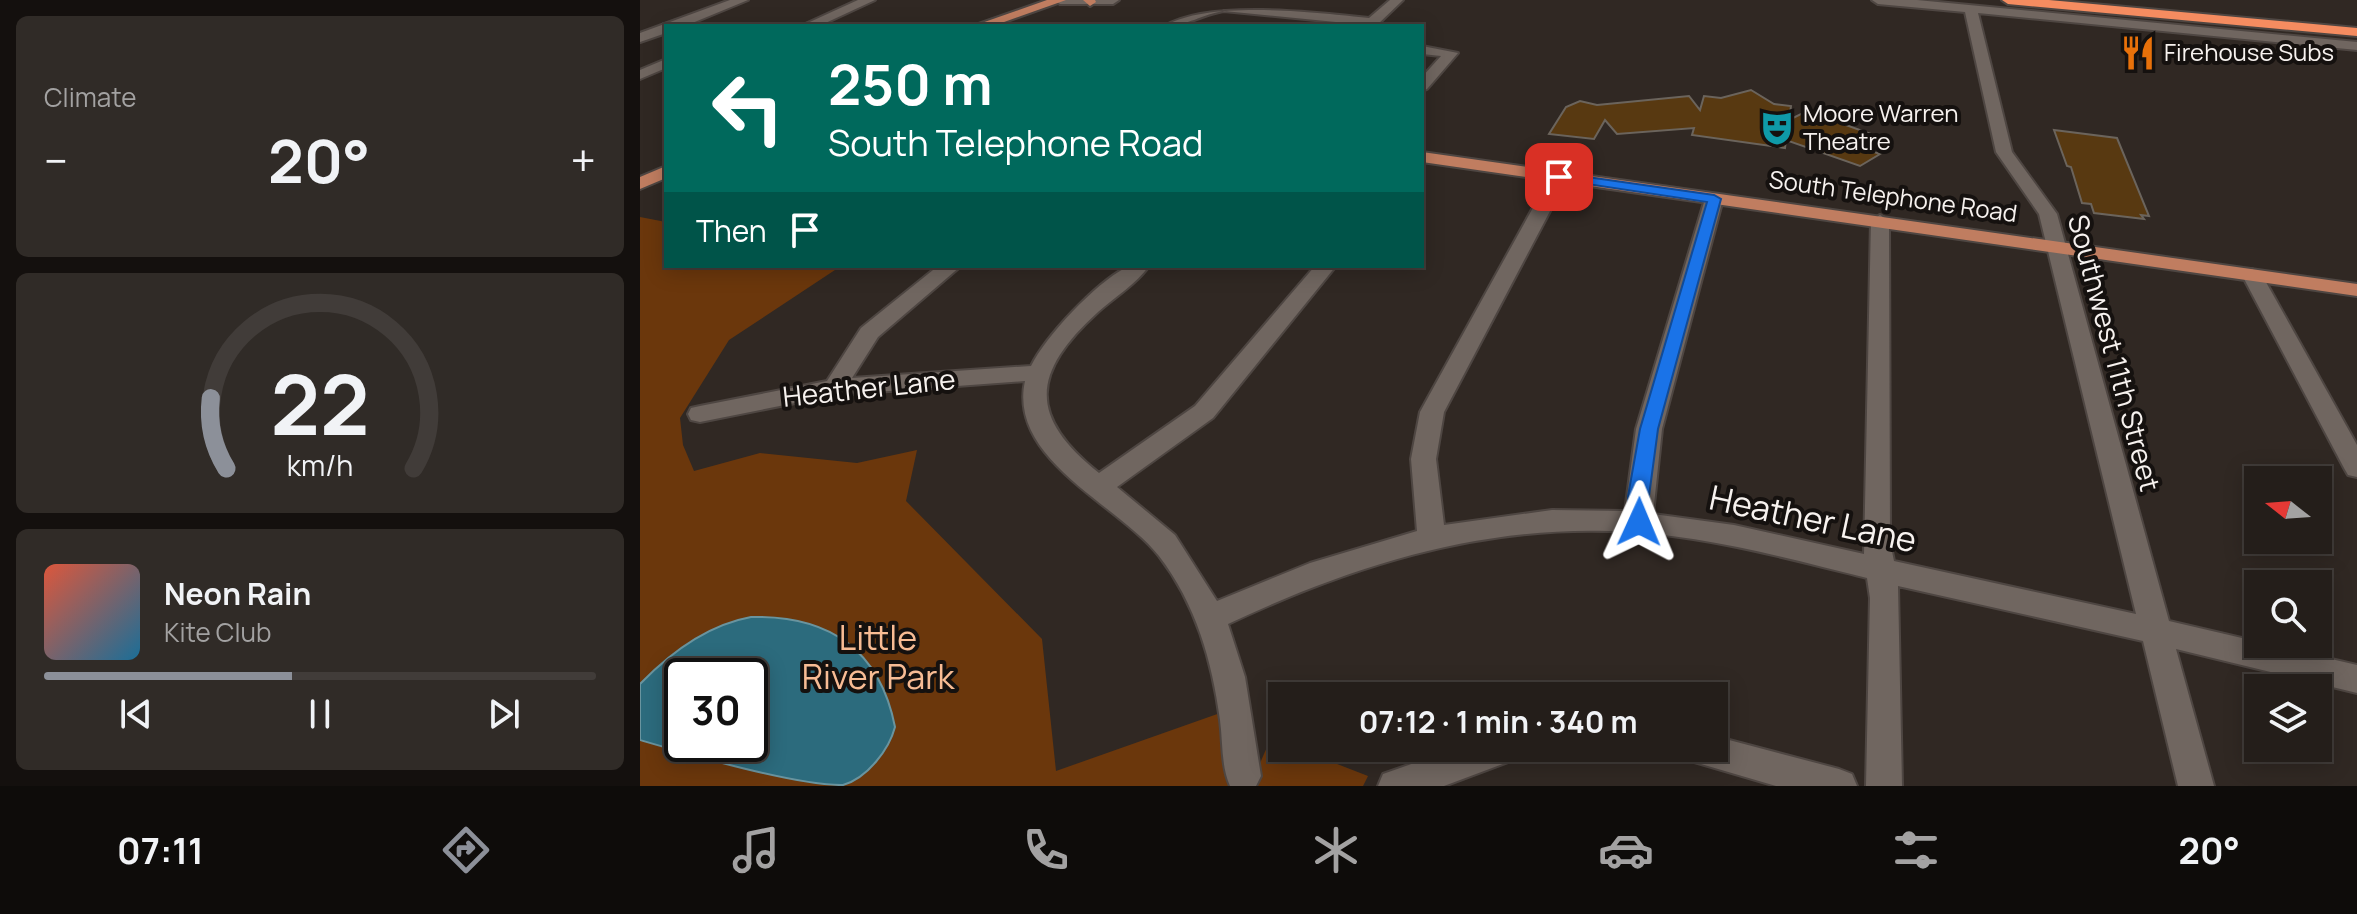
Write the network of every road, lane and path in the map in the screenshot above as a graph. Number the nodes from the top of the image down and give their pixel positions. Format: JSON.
{"nodes":[{"id":1,"x":742,"y":0,"type":"edge"},
{"id":2,"x":869,"y":0,"type":"edge"},
{"id":3,"x":1060,"y":0,"type":"edge"},
{"id":4,"x":1113,"y":0,"type":"edge"},
{"id":5,"x":1397,"y":0,"type":"edge"},
{"id":6,"x":1878,"y":0,"type":"edge"},
{"id":7,"x":2008,"y":0,"type":"edge"},
{"id":8,"x":2093,"y":0,"type":"edge"},
{"id":9,"x":1089,"y":1,"type":"edge"},
{"id":10,"x":1971,"y":9,"type":"junction"},
{"id":11,"x":678,"y":24,"type":"edge"},
{"id":12,"x":813,"y":24,"type":"edge"},
{"id":13,"x":986,"y":24,"type":"edge"},
{"id":14,"x":1175,"y":24,"type":"edge"},
{"id":15,"x":1370,"y":24,"type":"edge"},
{"id":16,"x":2357,"y":24,"type":"edge"},
{"id":17,"x":664,"y":30,"type":"edge"},
{"id":18,"x":2357,"y":32,"type":"edge"},
{"id":19,"x":640,"y":38,"type":"edge"},
{"id":20,"x":640,"y":46,"type":"edge"},
{"id":21,"x":2357,"y":46,"type":"edge"},
{"id":22,"x":664,"y":50,"type":"edge"},
{"id":23,"x":1424,"y":50,"type":"edge"},
{"id":24,"x":664,"y":64,"type":"edge"},
{"id":25,"x":640,"y":75,"type":"edge"},
{"id":26,"x":1424,"y":84,"type":"edge"},
{"id":27,"x":1424,"y":157,"type":"edge"},
{"id":28,"x":664,"y":172,"type":"edge"},
{"id":29,"x":1559,"y":177,"type":"junction"},
{"id":30,"x":640,"y":184,"type":"edge"},
{"id":31,"x":1714,"y":199,"type":"junction"},
{"id":32,"x":1880,"y":221,"type":"junction"},
{"id":33,"x":2056,"y":246,"type":"junction"},
{"id":34,"x":948,"y":268,"type":"edge"},
{"id":35,"x":1137,"y":268,"type":"edge"},
{"id":36,"x":1324,"y":268,"type":"edge"},
{"id":37,"x":2252,"y":275,"type":"junction"},
{"id":38,"x":2357,"y":290,"type":"edge"},
{"id":39,"x":1038,"y":373,"type":"junction"},
{"id":40,"x":835,"y":387,"type":"junction"},
{"id":41,"x":700,"y":414,"type":"dead end"},
{"id":42,"x":2357,"y":468,"type":"edge"},
{"id":43,"x":1100,"y":486,"type":"junction"},
{"id":44,"x":1639,"y":522,"type":"junction"},
{"id":45,"x":1432,"y":536,"type":"junction"},
{"id":46,"x":1880,"y":570,"type":"junction"},
{"id":47,"x":1211,"y":618,"type":"junction"},
{"id":48,"x":2156,"y":631,"type":"junction"},
{"id":49,"x":2357,"y":679,"type":"edge"},
{"id":50,"x":1728,"y":757,"type":"edge"},
{"id":51,"x":1464,"y":762,"type":"edge"},
{"id":52,"x":1243,"y":776,"type":"dead end"},
{"id":53,"x":1396,"y":786,"type":"edge"},
{"id":54,"x":1839,"y":786,"type":"edge"},
{"id":55,"x":1884,"y":786,"type":"edge"},
{"id":56,"x":2196,"y":786,"type":"edge"}],
"edges":[{"from":1,"to":11,"type":"street"},
{"from":2,"to":12,"type":"street"},
{"from":3,"to":9,"type":"street"},
{"from":3,"to":13,"type":"main road"},
{"from":4,"to":9,"type":"street"},
{"from":5,"to":15,"type":"street"},
{"from":6,"to":10,"type":"street"},
{"from":7,"to":18,"type":"highway"},
{"from":8,"to":16,"type":"highway"},
{"from":10,"to":21,"type":"street"},
{"from":10,"to":33,"type":"street","name":"Southwest 11th Street"},
{"from":14,"to":15,"type":"street"},
{"from":17,"to":19,"type":"street"},
{"from":20,"to":22,"type":"street"},
{"from":23,"to":26,"type":"street"},
{"from":24,"to":25,"type":"street"},
{"from":27,"to":29,"type":"main road","name":"South Telephone Road"},
{"from":28,"to":30,"type":"main road"},
{"from":29,"to":31,"type":"main road","name":"South Telephone Road"},
{"from":29,"to":45,"type":"street"},
{"from":31,"to":32,"type":"main road","name":"South Telephone Road"},
{"from":31,"to":44,"type":"street"},
{"from":32,"to":33,"type":"main road","name":"South Telephone Road"},
{"from":32,"to":46,"type":"street"},
{"from":33,"to":37,"type":"main road","name":"South Telephone Road"},
{"from":33,"to":48,"type":"street","name":"Southwest 11th Street"},
{"from":34,"to":40,"type":"street"},
{"from":35,"to":39,"type":"street"},
{"from":36,"to":43,"type":"street"},
{"from":37,"to":38,"type":"main road","name":"South Telephone Road"},
{"from":37,"to":42,"type":"street"},
{"from":39,"to":40,"type":"street","name":"Heather Lane"},
{"from":39,"to":43,"type":"street"},
{"from":40,"to":41,"type":"street","name":"Heather Lane"},
{"from":43,"to":47,"type":"street"},
{"from":44,"to":45,"type":"street","name":"Heather Lane"},
{"from":44,"to":46,"type":"street","name":"Heather Lane"},
{"from":45,"to":47,"type":"street","name":"Heather Lane"},
{"from":46,"to":48,"type":"street","name":"Heather Lane"},
{"from":46,"to":55,"type":"street"},
{"from":47,"to":52,"type":"street"},
{"from":48,"to":49,"type":"street","name":"Heather Lane"},
{"from":48,"to":56,"type":"street","name":"Southwest 11th Street"},
{"from":50,"to":54,"type":"street"},
{"from":51,"to":53,"type":"street"}]}
